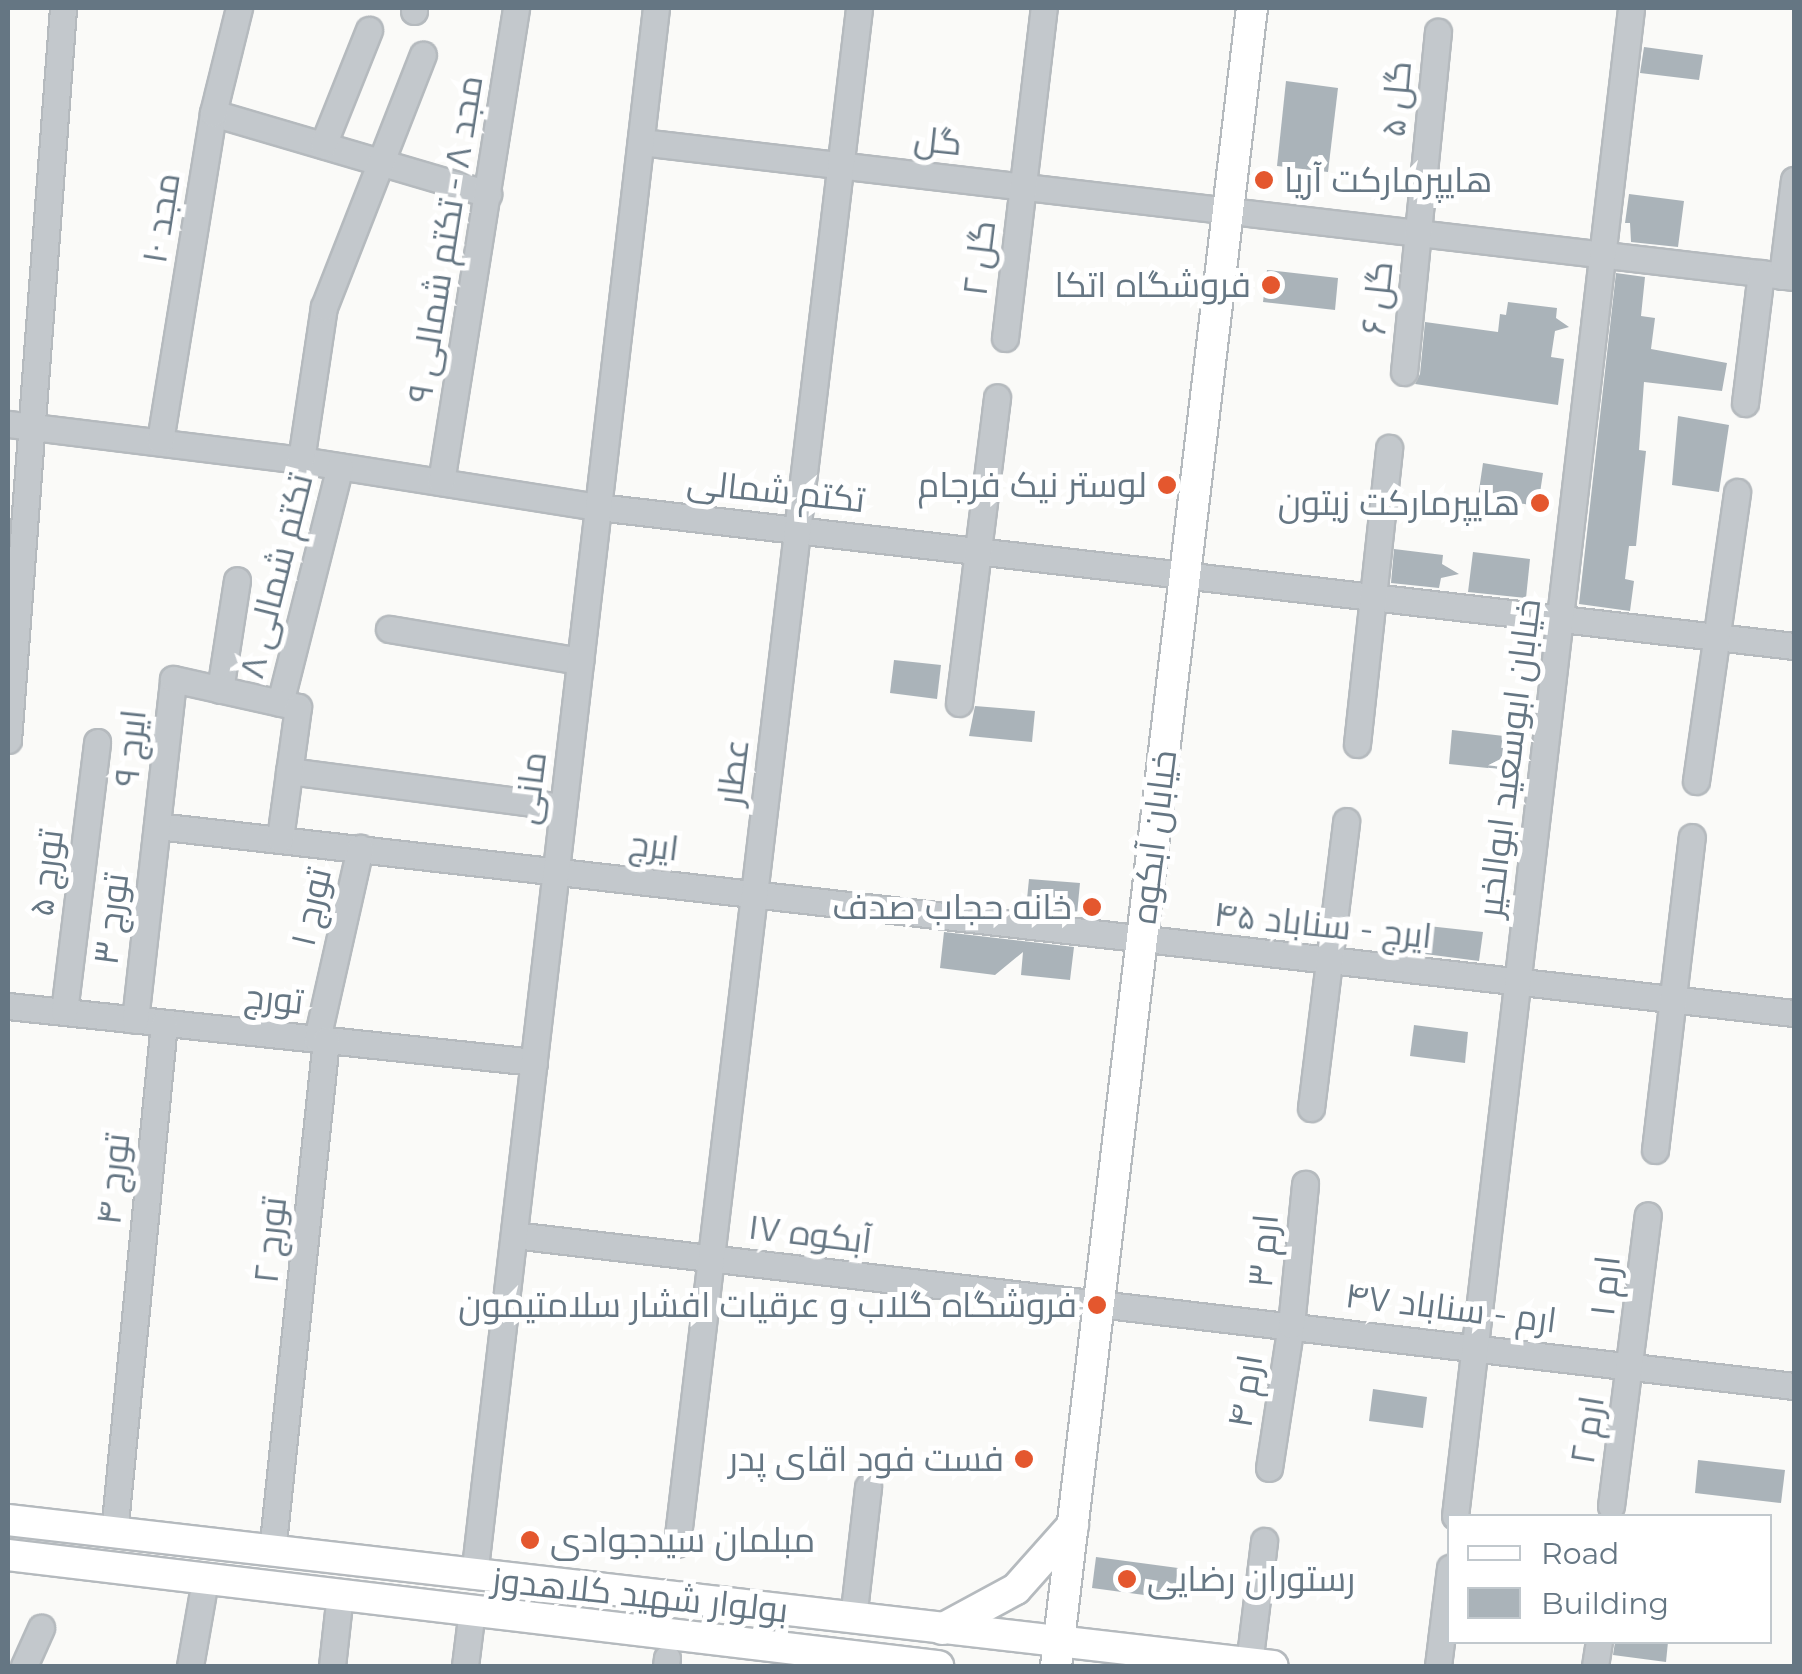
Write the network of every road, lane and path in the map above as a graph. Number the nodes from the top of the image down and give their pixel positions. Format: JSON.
{"nodes":[{"id":1,"x":63,"y":8,"type":"edge"},
{"id":2,"x":240,"y":8,"type":"edge"},
{"id":3,"x":516,"y":8,"type":"edge"},
{"id":4,"x":656,"y":8,"type":"edge"},
{"id":5,"x":859,"y":8,"type":"edge"},
{"id":6,"x":1044,"y":8,"type":"edge"},
{"id":7,"x":1252,"y":8,"type":"edge"},
{"id":8,"x":1631,"y":8,"type":"edge"},
{"id":9,"x":370,"y":30,"type":"dead end"},
{"id":10,"x":1438,"y":32,"type":"dead end"},
{"id":11,"x":423,"y":55,"type":"dead end"},
{"id":12,"x":213,"y":112,"type":"junction"},
{"id":13,"x":640,"y":142,"type":"junction"},
{"id":14,"x":322,"y":145,"type":"junction"},
{"id":15,"x":383,"y":163,"type":"junction"},
{"id":16,"x":840,"y":165,"type":"junction"},
{"id":17,"x":1794,"y":180,"type":"edge"},
{"id":18,"x":1023,"y":186,"type":"junction"},
{"id":19,"x":488,"y":194,"type":"junction"},
{"id":20,"x":1228,"y":209,"type":"junction"},
{"id":21,"x":1419,"y":232,"type":"junction"},
{"id":22,"x":1603,"y":254,"type":"junction"},
{"id":23,"x":1779,"y":276,"type":"edge"},
{"id":24,"x":1005,"y":338,"type":"dead end"},
{"id":25,"x":1404,"y":372,"type":"dead end"},
{"id":26,"x":996,"y":397,"type":"dead end"},
{"id":27,"x":1746,"y":403,"type":"dead end"},
{"id":28,"x":20,"y":426,"type":"edge"},
{"id":29,"x":160,"y":441,"type":"junction"},
{"id":30,"x":1389,"y":448,"type":"dead end"},
{"id":31,"x":301,"y":460,"type":"junction"},
{"id":32,"x":340,"y":466,"type":"junction"},
{"id":33,"x":441,"y":482,"type":"junction"},
{"id":34,"x":1737,"y":492,"type":"dead end"},
{"id":35,"x":598,"y":507,"type":"junction"},
{"id":36,"x":797,"y":529,"type":"junction"},
{"id":37,"x":979,"y":549,"type":"junction"},
{"id":38,"x":1185,"y":572,"type":"junction"},
{"id":39,"x":237,"y":580,"type":"dead end"},
{"id":40,"x":1371,"y":594,"type":"junction"},
{"id":41,"x":13,"y":596,"type":"edge"},
{"id":42,"x":1560,"y":618,"type":"junction"},
{"id":43,"x":389,"y":629,"type":"dead end"},
{"id":44,"x":1717,"y":637,"type":"junction"},
{"id":45,"x":1794,"y":646,"type":"edge"},
{"id":46,"x":580,"y":661,"type":"junction"},
{"id":47,"x":220,"y":690,"type":"junction"},
{"id":48,"x":280,"y":703,"type":"junction"},
{"id":49,"x":959,"y":703,"type":"dead end"},
{"id":50,"x":8,"y":740,"type":"edge"},
{"id":51,"x":97,"y":742,"type":"dead end"},
{"id":52,"x":1356,"y":744,"type":"dead end"},
{"id":53,"x":289,"y":770,"type":"junction"},
{"id":54,"x":1696,"y":780,"type":"dead end"},
{"id":55,"x":564,"y":807,"type":"junction"},
{"id":56,"x":1346,"y":821,"type":"dead end"},
{"id":57,"x":157,"y":826,"type":"junction"},
{"id":58,"x":1692,"y":837,"type":"dead end"},
{"id":59,"x":280,"y":839,"type":"junction"},
{"id":60,"x":360,"y":848,"type":"junction"},
{"id":61,"x":556,"y":870,"type":"junction"},
{"id":62,"x":754,"y":894,"type":"junction"},
{"id":63,"x":1142,"y":939,"type":"junction"},
{"id":64,"x":1327,"y":960,"type":"junction"},
{"id":65,"x":1518,"y":982,"type":"junction"},
{"id":66,"x":1674,"y":1000,"type":"junction"},
{"id":67,"x":8,"y":1006,"type":"edge"},
{"id":68,"x":64,"y":1012,"type":"junction"},
{"id":69,"x":1794,"y":1013,"type":"edge"},
{"id":70,"x":134,"y":1020,"type":"junction"},
{"id":71,"x":164,"y":1023,"type":"junction"},
{"id":72,"x":322,"y":1039,"type":"junction"},
{"id":73,"x":534,"y":1062,"type":"junction"},
{"id":74,"x":1311,"y":1108,"type":"dead end"},
{"id":75,"x":1655,"y":1150,"type":"dead end"},
{"id":76,"x":1304,"y":1184,"type":"dead end"},
{"id":77,"x":1648,"y":1215,"type":"dead end"},
{"id":78,"x":514,"y":1235,"type":"junction"},
{"id":79,"x":711,"y":1258,"type":"junction"},
{"id":80,"x":1099,"y":1303,"type":"junction"},
{"id":81,"x":1291,"y":1325,"type":"junction"},
{"id":82,"x":1476,"y":1346,"type":"junction"},
{"id":83,"x":1632,"y":1365,"type":"junction"},
{"id":84,"x":1794,"y":1386,"type":"edge"},
{"id":85,"x":1269,"y":1468,"type":"dead end"},
{"id":86,"x":868,"y":1488,"type":"dead end"},
{"id":87,"x":1611,"y":1506,"type":"dead end"},
{"id":88,"x":1456,"y":1514,"type":"edge"},
{"id":89,"x":8,"y":1520,"type":"edge"},
{"id":90,"x":1072,"y":1525,"type":"junction"},
{"id":91,"x":114,"y":1532,"type":"junction"},
{"id":92,"x":1264,"y":1540,"type":"dead end"},
{"id":93,"x":677,"y":1544,"type":"dead end"},
{"id":94,"x":272,"y":1552,"type":"junction"},
{"id":95,"x":8,"y":1555,"type":"edge"},
{"id":96,"x":474,"y":1576,"type":"junction"},
{"id":97,"x":205,"y":1580,"type":"junction"},
{"id":98,"x":1447,"y":1592,"type":"edge"},
{"id":99,"x":340,"y":1594,"type":"junction"},
{"id":100,"x":472,"y":1610,"type":"junction"},
{"id":101,"x":852,"y":1618,"type":"junction"},
{"id":102,"x":41,"y":1628,"type":"dead end"},
{"id":103,"x":942,"y":1629,"type":"junction"},
{"id":104,"x":1057,"y":1655,"type":"edge"},
{"id":105,"x":847,"y":1661,"type":"edge"},
{"id":106,"x":1261,"y":1665,"type":"edge"},
{"id":107,"x":24,"y":1666,"type":"edge"},
{"id":108,"x":190,"y":1666,"type":"edge"},
{"id":109,"x":332,"y":1666,"type":"edge"},
{"id":110,"x":464,"y":1666,"type":"edge"},
{"id":111,"x":938,"y":1666,"type":"edge"},
{"id":112,"x":1438,"y":1666,"type":"edge"}],
"edges":[{"from":1,"to":28,"type":"street"},
{"from":2,"to":12,"type":"street","name":"مجد ۱۰"},
{"from":3,"to":19,"type":"street","name":"مجد ۸ - تکتم شمالی ۹"},
{"from":4,"to":13,"type":"street","name":"مانی"},
{"from":5,"to":16,"type":"street","name":"عطار"},
{"from":6,"to":18,"type":"street","name":"گل ۲"},
{"from":7,"to":20,"type":"main road","name":"خیابان آبکوه"},
{"from":8,"to":22,"type":"street","name":"خیابان ابوسعید ابوالخیر"},
{"from":9,"to":14,"type":"street"},
{"from":10,"to":21,"type":"street","name":"گل ۵"},
{"from":11,"to":15,"type":"street"},
{"from":12,"to":14,"type":"street"},
{"from":12,"to":29,"type":"street","name":"مجد ۱۰"},
{"from":13,"to":16,"type":"street","name":"گل"},
{"from":13,"to":35,"type":"street","name":"مانی"},
{"from":14,"to":15,"type":"street"},
{"from":15,"to":19,"type":"street"},
{"from":15,"to":31,"type":"street"},
{"from":16,"to":18,"type":"street","name":"گل"},
{"from":16,"to":36,"type":"street","name":"عطار"},
{"from":17,"to":23,"type":"street"},
{"from":18,"to":20,"type":"street","name":"گل"},
{"from":18,"to":24,"type":"street","name":"گل ۲"},
{"from":19,"to":33,"type":"street","name":"مجد ۸ - تکتم شمالی ۹"},
{"from":20,"to":21,"type":"street","name":"گل"},
{"from":20,"to":38,"type":"main road","name":"خیابان آبکوه"},
{"from":21,"to":22,"type":"street","name":"گل"},
{"from":21,"to":25,"type":"street","name":"گل ۶"},
{"from":22,"to":23,"type":"street","name":"گل"},
{"from":22,"to":42,"type":"street","name":"خیابان ابوسعید ابوالخیر"},
{"from":23,"to":27,"type":"street"},
{"from":26,"to":37,"type":"street"},
{"from":28,"to":29,"type":"street","name":"تکتم شمالی"},
{"from":28,"to":41,"type":"street"},
{"from":29,"to":31,"type":"street","name":"تکتم شمالی"},
{"from":30,"to":40,"type":"street"},
{"from":31,"to":32,"type":"street","name":"تکتم شمالی"},
{"from":32,"to":33,"type":"street","name":"تکتم شمالی"},
{"from":32,"to":48,"type":"street","name":"تکتم شمالی ۸"},
{"from":33,"to":35,"type":"street","name":"تکتم شمالی"},
{"from":34,"to":44,"type":"street"},
{"from":35,"to":36,"type":"street","name":"تکتم شمالی"},
{"from":35,"to":46,"type":"street","name":"مانی"},
{"from":36,"to":37,"type":"street","name":"تکتم شمالی"},
{"from":36,"to":62,"type":"street","name":"عطار"},
{"from":37,"to":38,"type":"street","name":"تکتم شمالی"},
{"from":37,"to":49,"type":"street"},
{"from":38,"to":40,"type":"street","name":"تکتم شمالی"},
{"from":38,"to":63,"type":"main road","name":"خیابان آبکوه"},
{"from":39,"to":47,"type":"street"},
{"from":40,"to":42,"type":"street","name":"تکتم شمالی"},
{"from":40,"to":52,"type":"street"},
{"from":41,"to":50,"type":"street"},
{"from":42,"to":44,"type":"street","name":"تکتم شمالی"},
{"from":42,"to":65,"type":"street","name":"خیابان ابوسعید ابوالخیر"},
{"from":43,"to":46,"type":"street"},
{"from":44,"to":45,"type":"street","name":"تکتم شمالی"},
{"from":44,"to":54,"type":"street"},
{"from":46,"to":55,"type":"street","name":"مانی"},
{"from":47,"to":48,"type":"street"},
{"from":47,"to":57,"type":"street","name":"ایرج ۹"},
{"from":48,"to":53,"type":"street"},
{"from":51,"to":68,"type":"street","name":"تورج ۵"},
{"from":53,"to":55,"type":"street"},
{"from":53,"to":59,"type":"street"},
{"from":55,"to":61,"type":"street","name":"مانی"},
{"from":56,"to":64,"type":"street"},
{"from":57,"to":59,"type":"street","name":"ایرج"},
{"from":57,"to":70,"type":"street","name":"تورج ۳"},
{"from":58,"to":66,"type":"street"},
{"from":59,"to":60,"type":"street","name":"ایرج"},
{"from":60,"to":61,"type":"street","name":"ایرج"},
{"from":60,"to":72,"type":"street","name":"تورج ۱"},
{"from":61,"to":62,"type":"street","name":"ایرج"},
{"from":61,"to":73,"type":"street","name":"مانی"},
{"from":62,"to":63,"type":"street","name":"ایرج"},
{"from":62,"to":79,"type":"street","name":"عطار"},
{"from":63,"to":64,"type":"street","name":"ایرج - سناباد ۴۵"},
{"from":63,"to":80,"type":"main road","name":"خیابان آبکوه"},
{"from":64,"to":65,"type":"street","name":"ایرج - سناباد ۴۵"},
{"from":64,"to":74,"type":"street"},
{"from":65,"to":66,"type":"street","name":"ایرج - سناباد ۴۵"},
{"from":65,"to":82,"type":"street","name":"خیابان ابوسعید ابوالخیر"},
{"from":66,"to":69,"type":"street","name":"ایرج - سناباد ۴۵"},
{"from":66,"to":75,"type":"street"},
{"from":67,"to":68,"type":"street","name":"تورج"},
{"from":68,"to":70,"type":"street","name":"تورج"},
{"from":70,"to":71,"type":"street","name":"تورج"},
{"from":71,"to":72,"type":"street","name":"تورج"},
{"from":71,"to":91,"type":"street","name":"تورج ۴"},
{"from":72,"to":73,"type":"street","name":"تورج"},
{"from":72,"to":94,"type":"street","name":"تورج ۲"},
{"from":73,"to":78,"type":"street","name":"مانی"},
{"from":76,"to":81,"type":"street","name":"ارم ۳"},
{"from":77,"to":83,"type":"street","name":"ارم ۱"},
{"from":78,"to":79,"type":"street","name":"آبکوه ۱۷"},
{"from":78,"to":96,"type":"street","name":"مانی"},
{"from":79,"to":80,"type":"street","name":"آبکوه ۱۷"},
{"from":79,"to":93,"type":"street","name":"عطار"},
{"from":80,"to":81,"type":"street","name":"ارم - سناباد ۴۷"},
{"from":80,"to":90,"type":"main road","name":"خیابان آبکوه"},
{"from":81,"to":82,"type":"street","name":"ارم - سناباد ۴۷"},
{"from":81,"to":85,"type":"street","name":"ارم ۴"},
{"from":82,"to":83,"type":"street","name":"ارم - سناباد ۴۷"},
{"from":82,"to":88,"type":"street","name":"خیابان ابوسعید ابوالخیر"},
{"from":83,"to":84,"type":"street","name":"ارم - سناباد ۴۷"},
{"from":83,"to":87,"type":"street","name":"ارم ۲"},
{"from":86,"to":101,"type":"street"},
{"from":89,"to":91,"type":"main road","name":"بولوار شهید کلاهدوز"},
{"from":90,"to":103,"type":"main road"},
{"from":90,"to":104,"type":"main road","name":"خیابان آبکوه"},
{"from":91,"to":94,"type":"main road","name":"بولوار شهید کلاهدوز"},
{"from":92,"to":106,"type":"street"},
{"from":94,"to":96,"type":"main road","name":"بولوار شهید کلاهدوز"},
{"from":95,"to":97,"type":"main road","name":"بولوار شهید کلاهدوز"},
{"from":96,"to":101,"type":"main road","name":"بولوار شهید کلاهدوز"},
{"from":97,"to":99,"type":"main road","name":"بولوار شهید کلاهدوز"},
{"from":97,"to":108,"type":"street"},
{"from":98,"to":112,"type":"street"},
{"from":99,"to":100,"type":"main road","name":"بولوار شهید کلاهدوز"},
{"from":99,"to":109,"type":"street"},
{"from":100,"to":105,"type":"main road","name":"بولوار شهید کلاهدوز"},
{"from":100,"to":110,"type":"street"},
{"from":101,"to":103,"type":"main road","name":"بولوار شهید کلاهدوز"},
{"from":102,"to":107,"type":"street"},
{"from":103,"to":104,"type":"main road","name":"بولوار شهید کلاهدوز"},
{"from":104,"to":106,"type":"main road","name":"بولوار شهید کلاهدوز"},
{"from":105,"to":111,"type":"main road","name":"بولوار شهید کلاهدوز"}]}
